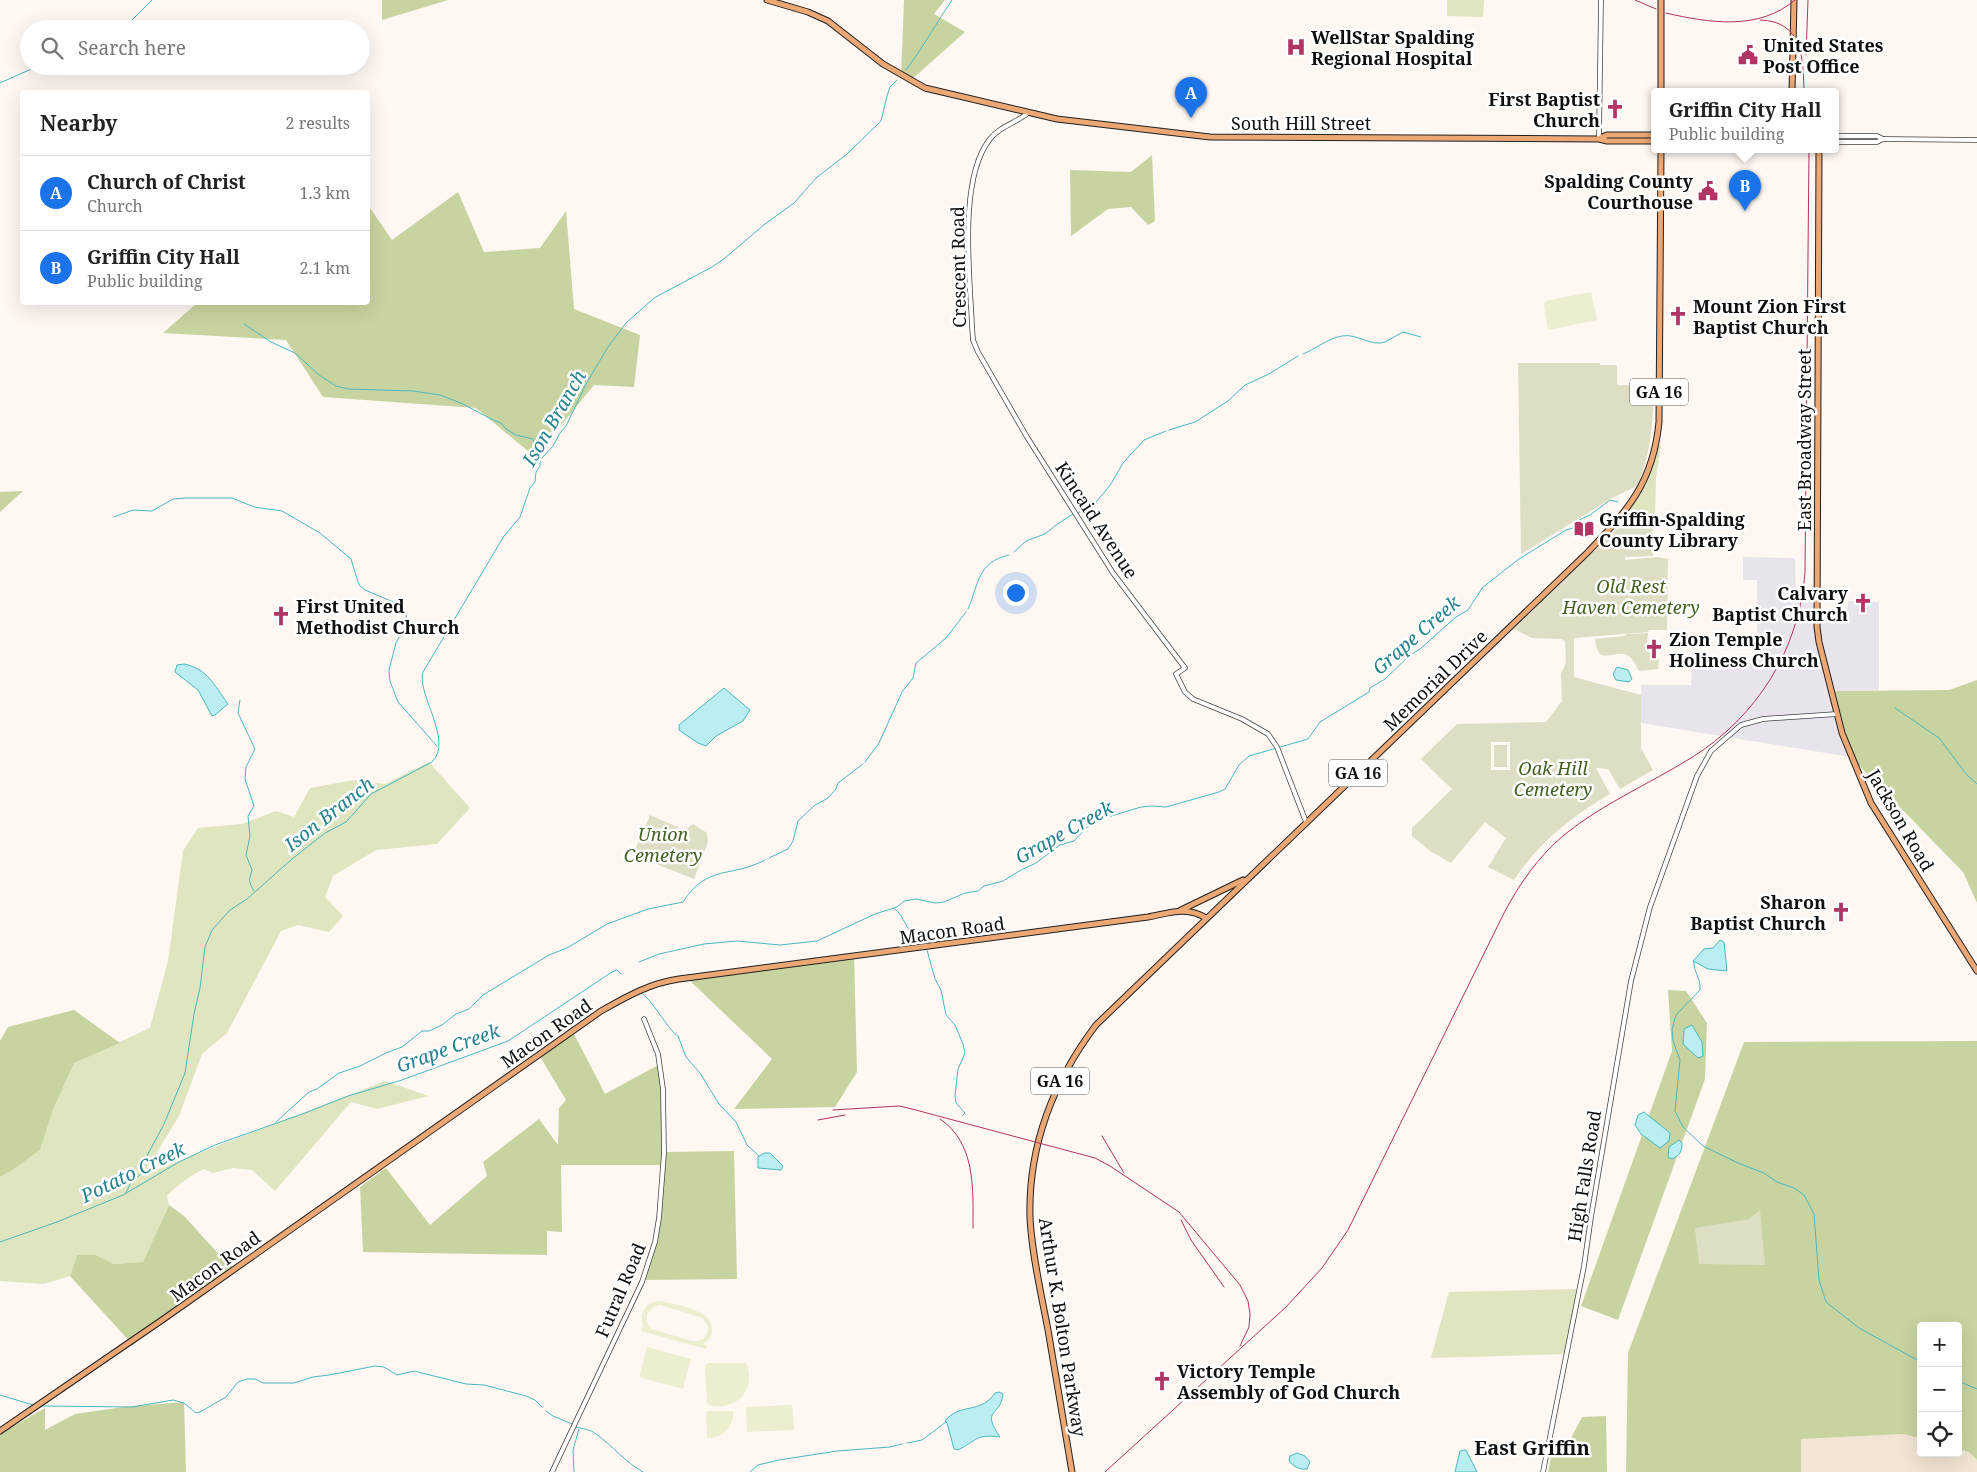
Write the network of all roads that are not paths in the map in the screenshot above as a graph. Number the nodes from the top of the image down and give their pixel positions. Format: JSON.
{"nodes":[{"id":1,"x":767,"y":0,"type":"edge"},
{"id":2,"x":1600,"y":0,"type":"edge"},
{"id":3,"x":1661,"y":0,"type":"edge"},
{"id":4,"x":1794,"y":0,"type":"edge"},
{"id":5,"x":1661,"y":88,"type":"edge"},
{"id":6,"x":1792,"y":88,"type":"edge"},
{"id":7,"x":1028,"y":113,"type":"junction"},
{"id":8,"x":1651,"y":135,"type":"edge"},
{"id":9,"x":1839,"y":136,"type":"edge"},
{"id":10,"x":1599,"y":139,"type":"junction"},
{"id":11,"x":1883,"y":140,"type":"junction"},
{"id":12,"x":1977,"y":140,"type":"edge"},
{"id":13,"x":1651,"y":141,"type":"edge"},
{"id":14,"x":1839,"y":142,"type":"edge"},
{"id":15,"x":1660,"y":153,"type":"edge"},
{"id":16,"x":1819,"y":153,"type":"edge"},
{"id":17,"x":994,"y":380,"type":"joint"},
{"id":18,"x":1817,"y":611,"type":"joint"},
{"id":19,"x":1837,"y":714,"type":"junction"},
{"id":20,"x":1306,"y":822,"type":"junction"},
{"id":21,"x":1246,"y":879,"type":"junction"},
{"id":22,"x":1191,"y":908,"type":"junction"},
{"id":23,"x":1206,"y":918,"type":"junction"},
{"id":24,"x":1197,"y":926,"type":"junction"},
{"id":25,"x":1977,"y":972,"type":"edge"},
{"id":26,"x":644,"y":1019,"type":"dead end"},
{"id":27,"x":0,"y":1431,"type":"edge"},
{"id":28,"x":552,"y":1472,"type":"edge"},
{"id":29,"x":1072,"y":1472,"type":"edge"},
{"id":30,"x":1543,"y":1472,"type":"edge"}],
"edges":[{"from":1,"to":7,"type":"main road","name":"South Hill Street"},
{"from":2,"to":10,"type":"street"},
{"from":3,"to":5,"type":"main road"},
{"from":4,"to":6,"type":"main road"},
{"from":7,"to":10,"type":"main road","name":"South Hill Street"},
{"from":7,"to":17,"type":"street","name":"Crescent Road"},
{"from":8,"to":10,"type":"main road"},
{"from":9,"to":11,"type":"street"},
{"from":10,"to":13,"type":"main road","name":"South Hill Street"},
{"from":11,"to":12,"type":"street"},
{"from":11,"to":14,"type":"street"},
{"from":15,"to":20,"type":"main road","name":"Memorial Drive","number":"GA 16"},
{"from":16,"to":18,"type":"main road","name":"East Broadway Street"},
{"from":17,"to":20,"type":"street","name":"Kincaid Avenue"},
{"from":18,"to":19,"type":"main road","name":"Jackson Road"},
{"from":19,"to":25,"type":"main road","name":"Jackson Road"},
{"from":19,"to":30,"type":"street","name":"High Falls Road"},
{"from":20,"to":21,"type":"main road","name":"Memorial Drive","number":"GA 16"},
{"from":21,"to":22,"type":"main road","name":"Macon Road"},
{"from":21,"to":23,"type":"main road","name":"Memorial Drive","number":"GA 16"},
{"from":22,"to":23,"type":"main road"},
{"from":22,"to":24,"type":"main road"},
{"from":22,"to":27,"type":"main road","name":"Macon Road"},
{"from":23,"to":24,"type":"main road","name":"Arthur K. Bolton Parkway","number":"GA 16"},
{"from":24,"to":29,"type":"main road","name":"Arthur K. Bolton Parkway","number":"GA 16"},
{"from":26,"to":28,"type":"street","name":"Futral Road"}]}
